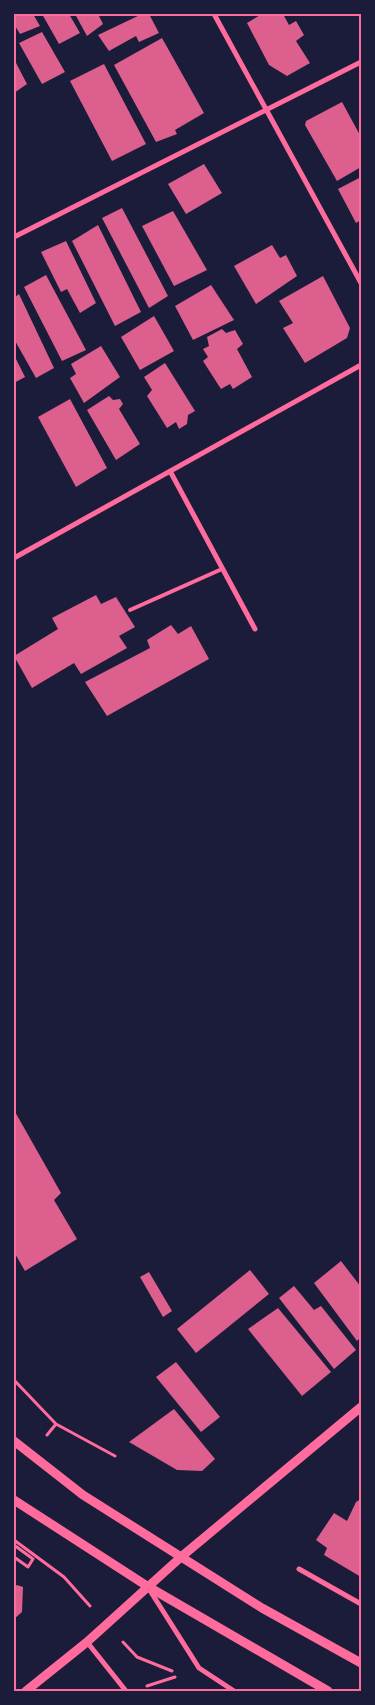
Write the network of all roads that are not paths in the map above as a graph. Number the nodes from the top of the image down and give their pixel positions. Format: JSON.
{"nodes":[{"id":1,"x":214,"y":14,"type":"edge"},
{"id":2,"x":361,"y":62,"type":"edge"},
{"id":3,"x":266,"y":108,"type":"junction"},
{"id":4,"x":14,"y":236,"type":"edge"},
{"id":5,"x":361,"y":284,"type":"edge"},
{"id":6,"x":361,"y":365,"type":"edge"},
{"id":7,"x":170,"y":471,"type":"junction"},
{"id":8,"x":14,"y":558,"type":"edge"},
{"id":9,"x":222,"y":568,"type":"junction"},
{"id":10,"x":130,"y":610,"type":"dead end"},
{"id":11,"x":255,"y":629,"type":"dead end"},
{"id":12,"x":361,"y":1407,"type":"edge"},
{"id":13,"x":14,"y":1441,"type":"edge"},
{"id":14,"x":14,"y":1500,"type":"edge"},
{"id":15,"x":181,"y":1557,"type":"junction"},
{"id":16,"x":299,"y":1568,"type":"dead end"},
{"id":17,"x":147,"y":1586,"type":"junction"},
{"id":18,"x":361,"y":1604,"type":"edge"},
{"id":19,"x":87,"y":1642,"type":"junction"},
{"id":20,"x":361,"y":1664,"type":"edge"},
{"id":21,"x":26,"y":1691,"type":"edge"},
{"id":22,"x":126,"y":1691,"type":"edge"},
{"id":23,"x":234,"y":1691,"type":"edge"},
{"id":24,"x":328,"y":1691,"type":"edge"}],
"edges":[{"from":1,"to":3,"type":"street"},
{"from":2,"to":3,"type":"street"},
{"from":3,"to":4,"type":"street"},
{"from":3,"to":5,"type":"street"},
{"from":6,"to":7,"type":"street"},
{"from":7,"to":8,"type":"street"},
{"from":7,"to":9,"type":"street"},
{"from":9,"to":10,"type":"lane"},
{"from":9,"to":11,"type":"street"},
{"from":12,"to":15,"type":"street"},
{"from":13,"to":15,"type":"street"},
{"from":14,"to":17,"type":"street"},
{"from":15,"to":17,"type":"street"},
{"from":15,"to":20,"type":"street"},
{"from":16,"to":18,"type":"street"},
{"from":17,"to":19,"type":"street"},
{"from":17,"to":23,"type":"street"},
{"from":17,"to":24,"type":"street"},
{"from":19,"to":21,"type":"street"},
{"from":19,"to":22,"type":"street"}]}
